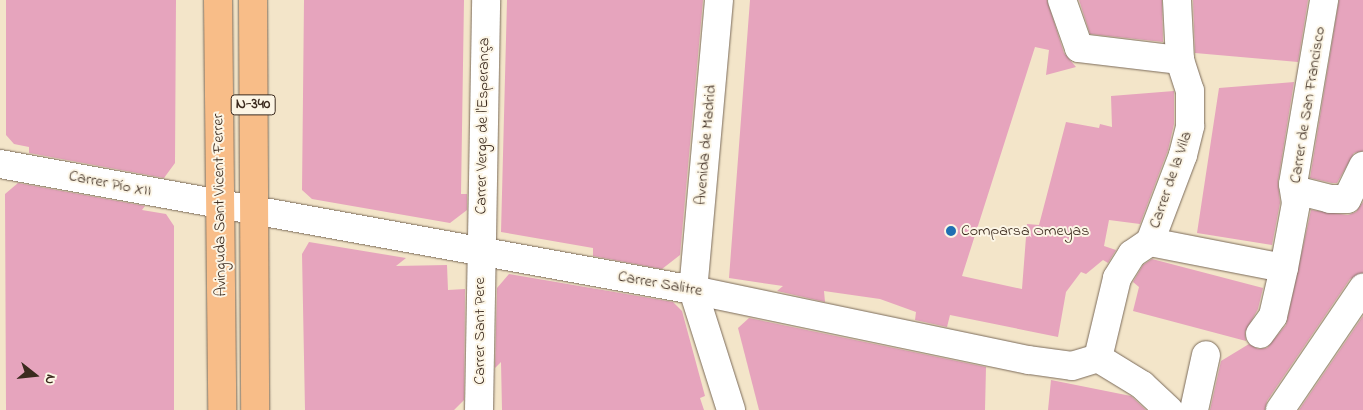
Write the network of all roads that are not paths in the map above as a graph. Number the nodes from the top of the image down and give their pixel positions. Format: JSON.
{"nodes":[{"id":1,"x":218,"y":0,"type":"edge"},
{"id":2,"x":253,"y":0,"type":"edge"},
{"id":3,"x":486,"y":0,"type":"edge"},
{"id":4,"x":719,"y":0,"type":"edge"},
{"id":5,"x":1062,"y":0,"type":"edge"},
{"id":6,"x":1176,"y":0,"type":"edge"},
{"id":7,"x":1324,"y":0,"type":"edge"},
{"id":8,"x":1180,"y":60,"type":"junction"},
{"id":9,"x":0,"y":164,"type":"edge"},
{"id":10,"x":1363,"y":166,"type":"edge"},
{"id":11,"x":1295,"y":190,"type":"junction"},
{"id":12,"x":220,"y":205,"type":"junction"},
{"id":13,"x":253,"y":211,"type":"junction"},
{"id":14,"x":1150,"y":242,"type":"junction"},
{"id":15,"x":480,"y":252,"type":"junction"},
{"id":16,"x":1284,"y":268,"type":"junction"},
{"id":17,"x":1363,"y":288,"type":"edge"},
{"id":18,"x":693,"y":290,"type":"junction"},
{"id":19,"x":1260,"y":334,"type":"dead end"},
{"id":20,"x":1206,"y":355,"type":"dead end"},
{"id":21,"x":1098,"y":358,"type":"junction"},
{"id":22,"x":222,"y":410,"type":"edge"},
{"id":23,"x":255,"y":410,"type":"edge"},
{"id":24,"x":480,"y":410,"type":"edge"},
{"id":25,"x":731,"y":410,"type":"edge"},
{"id":26,"x":1169,"y":410,"type":"edge"},
{"id":27,"x":1194,"y":410,"type":"edge"},
{"id":28,"x":1280,"y":410,"type":"edge"}],
"edges":[{"from":1,"to":12,"type":"highway","name":"Avinguda Sant Vicent Ferrer","number":"N-340"},
{"from":2,"to":13,"type":"highway","name":"Avinguda Sant Vicent Ferrer","number":"N-340"},
{"from":3,"to":15,"type":"street","name":"Carrer Verge de l'Esperança"},
{"from":4,"to":18,"type":"street","name":"Avenida de Madrid"},
{"from":5,"to":8,"type":"street"},
{"from":6,"to":8,"type":"street","name":"Carrer de la Vila"},
{"from":7,"to":11,"type":"street","name":"Carrer de San Francisco"},
{"from":8,"to":14,"type":"street","name":"Carrer de la Vila"},
{"from":9,"to":12,"type":"street","name":"Carrer Pío XII"},
{"from":10,"to":11,"type":"street"},
{"from":11,"to":16,"type":"street","name":"Carrer de San Francisco"},
{"from":12,"to":13,"type":"street","name":"Carrer Salitre"},
{"from":12,"to":22,"type":"highway","name":"Avinguda Sant Vicent Ferrer","number":"N-340"},
{"from":13,"to":15,"type":"street","name":"Carrer Salitre"},
{"from":13,"to":23,"type":"highway","name":"Avinguda Sant Vicent Ferrer","number":"N-340"},
{"from":14,"to":16,"type":"street"},
{"from":14,"to":21,"type":"street"},
{"from":15,"to":18,"type":"street","name":"Carrer Salitre"},
{"from":15,"to":24,"type":"street","name":"Carrer Sant Pere"},
{"from":16,"to":19,"type":"street","name":"Carrer de San Francisco"},
{"from":17,"to":28,"type":"street"},
{"from":18,"to":21,"type":"street","name":"Carrer Salitre"},
{"from":18,"to":25,"type":"street"},
{"from":20,"to":27,"type":"street"},
{"from":21,"to":26,"type":"street"}]}
